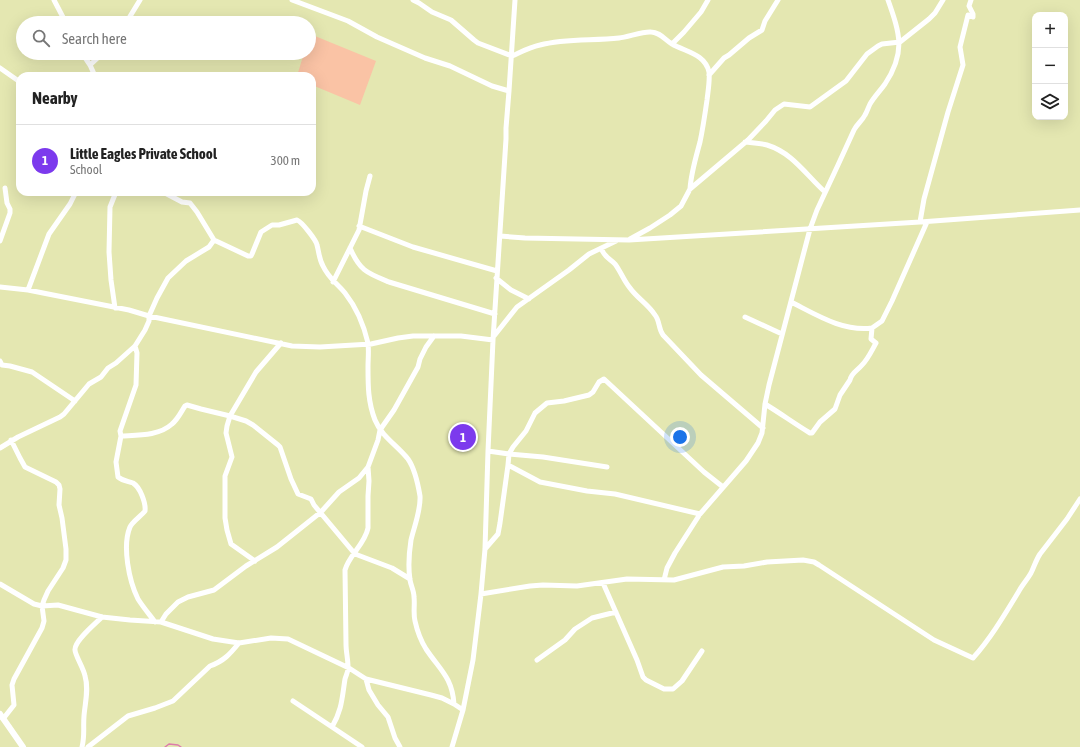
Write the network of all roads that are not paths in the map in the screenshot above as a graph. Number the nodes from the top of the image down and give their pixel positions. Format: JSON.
{"nodes":[{"id":1,"x":54,"y":0,"type":"edge"},
{"id":2,"x":140,"y":0,"type":"edge"},
{"id":3,"x":292,"y":0,"type":"edge"},
{"id":4,"x":413,"y":0,"type":"edge"},
{"id":5,"x":515,"y":0,"type":"edge"},
{"id":6,"x":708,"y":0,"type":"edge"},
{"id":7,"x":778,"y":0,"type":"edge"},
{"id":8,"x":888,"y":0,"type":"edge"},
{"id":9,"x":943,"y":0,"type":"edge"},
{"id":10,"x":971,"y":0,"type":"edge"},
{"id":11,"x":62,"y":16,"type":"edge"},
{"id":12,"x":130,"y":16,"type":"edge"},
{"id":13,"x":900,"y":42,"type":"junction"},
{"id":14,"x":672,"y":44,"type":"junction"},
{"id":15,"x":512,"y":56,"type":"junction"},
{"id":16,"x":87,"y":60,"type":"edge"},
{"id":17,"x":95,"y":60,"type":"edge"},
{"id":18,"x":90,"y":65,"type":"junction"},
{"id":19,"x":0,"y":68,"type":"edge"},
{"id":20,"x":93,"y":72,"type":"edge"},
{"id":21,"x":709,"y":75,"type":"junction"},
{"id":22,"x":16,"y":79,"type":"edge"},
{"id":23,"x":509,"y":91,"type":"junction"},
{"id":24,"x":745,"y":142,"type":"junction"},
{"id":25,"x":370,"y":176,"type":"dead end"},
{"id":26,"x":5,"y":188,"type":"dead end"},
{"id":27,"x":690,"y":189,"type":"junction"},
{"id":28,"x":825,"y":192,"type":"junction"},
{"id":29,"x":74,"y":196,"type":"edge"},
{"id":30,"x":114,"y":196,"type":"edge"},
{"id":31,"x":171,"y":196,"type":"edge"},
{"id":32,"x":1080,"y":210,"type":"edge"},
{"id":33,"x":920,"y":222,"type":"junction"},
{"id":34,"x":927,"y":222,"type":"junction"},
{"id":35,"x":360,"y":226,"type":"junction"},
{"id":36,"x":810,"y":229,"type":"junction"},
{"id":37,"x":500,"y":236,"type":"junction"},
{"id":38,"x":214,"y":240,"type":"junction"},
{"id":39,"x":618,"y":240,"type":"junction"},
{"id":40,"x":629,"y":240,"type":"junction"},
{"id":41,"x":0,"y":241,"type":"edge"},
{"id":42,"x":350,"y":248,"type":"junction"},
{"id":43,"x":601,"y":248,"type":"junction"},
{"id":44,"x":497,"y":271,"type":"junction"},
{"id":45,"x":496,"y":278,"type":"junction"},
{"id":46,"x":333,"y":282,"type":"junction"},
{"id":47,"x":0,"y":288,"type":"edge"},
{"id":48,"x":28,"y":290,"type":"junction"},
{"id":49,"x":529,"y":299,"type":"junction"},
{"id":50,"x":791,"y":302,"type":"junction"},
{"id":51,"x":115,"y":308,"type":"junction"},
{"id":52,"x":494,"y":314,"type":"junction"},
{"id":53,"x":149,"y":316,"type":"junction"},
{"id":54,"x":745,"y":317,"type":"dead end"},
{"id":55,"x":872,"y":328,"type":"junction"},
{"id":56,"x":782,"y":334,"type":"junction"},
{"id":57,"x":434,"y":336,"type":"junction"},
{"id":58,"x":493,"y":338,"type":"junction"},
{"id":59,"x":281,"y":343,"type":"junction"},
{"id":60,"x":368,"y":344,"type":"junction"},
{"id":61,"x":135,"y":346,"type":"junction"},
{"id":62,"x":1,"y":364,"type":"edge"},
{"id":63,"x":75,"y":400,"type":"junction"},
{"id":64,"x":765,"y":404,"type":"junction"},
{"id":65,"x":230,"y":416,"type":"junction"},
{"id":66,"x":763,"y":428,"type":"junction"},
{"id":67,"x":380,"y":430,"type":"junction"},
{"id":68,"x":121,"y":436,"type":"junction"},
{"id":69,"x":11,"y":440,"type":"junction"},
{"id":70,"x":0,"y":448,"type":"edge"},
{"id":71,"x":488,"y":451,"type":"junction"},
{"id":72,"x":509,"y":454,"type":"junction"},
{"id":73,"x":508,"y":465,"type":"junction"},
{"id":74,"x":368,"y":467,"type":"junction"},
{"id":75,"x":607,"y":467,"type":"dead end"},
{"id":76,"x":724,"y":488,"type":"junction"},
{"id":77,"x":1080,"y":499,"type":"edge"},
{"id":78,"x":321,"y":512,"type":"junction"},
{"id":79,"x":700,"y":514,"type":"junction"},
{"id":80,"x":485,"y":549,"type":"junction"},
{"id":81,"x":355,"y":554,"type":"junction"},
{"id":82,"x":255,"y":561,"type":"junction"},
{"id":83,"x":410,"y":579,"type":"junction"},
{"id":84,"x":664,"y":580,"type":"junction"},
{"id":85,"x":603,"y":583,"type":"junction"},
{"id":86,"x":0,"y":584,"type":"edge"},
{"id":87,"x":481,"y":594,"type":"junction"},
{"id":88,"x":42,"y":606,"type":"junction"},
{"id":89,"x":616,"y":612,"type":"junction"},
{"id":90,"x":102,"y":617,"type":"junction"},
{"id":91,"x":155,"y":622,"type":"junction"},
{"id":92,"x":161,"y":622,"type":"junction"},
{"id":93,"x":239,"y":643,"type":"junction"},
{"id":94,"x":702,"y":651,"type":"dead end"},
{"id":95,"x":537,"y":660,"type":"dead end"},
{"id":96,"x":349,"y":668,"type":"junction"},
{"id":97,"x":366,"y":679,"type":"junction"},
{"id":98,"x":293,"y":700,"type":"dead end"},
{"id":99,"x":454,"y":704,"type":"junction"},
{"id":100,"x":463,"y":710,"type":"junction"},
{"id":101,"x":2,"y":717,"type":"edge"},
{"id":102,"x":332,"y":727,"type":"junction"},
{"id":103,"x":23,"y":747,"type":"edge"},
{"id":104,"x":82,"y":747,"type":"edge"},
{"id":105,"x":88,"y":747,"type":"edge"},
{"id":106,"x":362,"y":747,"type":"edge"},
{"id":107,"x":400,"y":747,"type":"edge"},
{"id":108,"x":452,"y":747,"type":"edge"}],
"edges":[{"from":1,"to":11,"type":"street"},
{"from":2,"to":12,"type":"street"},
{"from":3,"to":23,"type":"street"},
{"from":4,"to":15,"type":"street"},
{"from":5,"to":15,"type":"street"},
{"from":6,"to":14,"type":"street"},
{"from":7,"to":21,"type":"street"},
{"from":8,"to":13,"type":"street"},
{"from":9,"to":13,"type":"street"},
{"from":10,"to":33,"type":"street"},
{"from":13,"to":24,"type":"street"},
{"from":13,"to":28,"type":"street"},
{"from":14,"to":15,"type":"street"},
{"from":14,"to":21,"type":"street"},
{"from":15,"to":23,"type":"street"},
{"from":16,"to":18,"type":"street"},
{"from":17,"to":18,"type":"street"},
{"from":18,"to":20,"type":"street"},
{"from":19,"to":22,"type":"street"},
{"from":21,"to":27,"type":"street"},
{"from":23,"to":37,"type":"street"},
{"from":24,"to":27,"type":"street"},
{"from":24,"to":28,"type":"street"},
{"from":25,"to":35,"type":"street"},
{"from":26,"to":41,"type":"street"},
{"from":27,"to":40,"type":"street"},
{"from":28,"to":36,"type":"street"},
{"from":29,"to":48,"type":"street"},
{"from":30,"to":51,"type":"street"},
{"from":31,"to":38,"type":"street"},
{"from":32,"to":34,"type":"street"},
{"from":33,"to":34,"type":"street"},
{"from":33,"to":36,"type":"street"},
{"from":34,"to":55,"type":"street"},
{"from":35,"to":42,"type":"street"},
{"from":35,"to":44,"type":"street"},
{"from":36,"to":40,"type":"street"},
{"from":36,"to":50,"type":"street"},
{"from":37,"to":39,"type":"street"},
{"from":37,"to":44,"type":"street"},
{"from":38,"to":46,"type":"street"},
{"from":38,"to":53,"type":"street"},
{"from":39,"to":40,"type":"street"},
{"from":39,"to":43,"type":"street"},
{"from":42,"to":46,"type":"street"},
{"from":42,"to":52,"type":"street"},
{"from":43,"to":49,"type":"street"},
{"from":43,"to":66,"type":"street"},
{"from":44,"to":45,"type":"street"},
{"from":45,"to":49,"type":"street"},
{"from":45,"to":52,"type":"street"},
{"from":46,"to":60,"type":"street"},
{"from":47,"to":48,"type":"street"},
{"from":48,"to":51,"type":"street"},
{"from":49,"to":58,"type":"street"},
{"from":50,"to":55,"type":"street"},
{"from":50,"to":56,"type":"street"},
{"from":51,"to":53,"type":"street"},
{"from":52,"to":58,"type":"street"},
{"from":53,"to":59,"type":"street"},
{"from":53,"to":61,"type":"street"},
{"from":54,"to":56,"type":"street"},
{"from":55,"to":64,"type":"street"},
{"from":56,"to":64,"type":"street"},
{"from":57,"to":58,"type":"street"},
{"from":57,"to":60,"type":"street"},
{"from":57,"to":67,"type":"street"},
{"from":58,"to":71,"type":"street"},
{"from":59,"to":60,"type":"street"},
{"from":59,"to":65,"type":"street"},
{"from":60,"to":67,"type":"street"},
{"from":61,"to":63,"type":"street"},
{"from":61,"to":68,"type":"street"},
{"from":62,"to":63,"type":"street"},
{"from":63,"to":69,"type":"street"},
{"from":64,"to":66,"type":"street"},
{"from":65,"to":68,"type":"street"},
{"from":65,"to":78,"type":"street"},
{"from":65,"to":82,"type":"street"},
{"from":66,"to":76,"type":"street"},
{"from":67,"to":74,"type":"street"},
{"from":67,"to":83,"type":"street"},
{"from":68,"to":91,"type":"street"},
{"from":69,"to":70,"type":"street"},
{"from":69,"to":88,"type":"street"},
{"from":71,"to":72,"type":"street"},
{"from":71,"to":80,"type":"street"},
{"from":72,"to":73,"type":"street"},
{"from":72,"to":75,"type":"street"},
{"from":72,"to":76,"type":"street"},
{"from":73,"to":79,"type":"street"},
{"from":73,"to":80,"type":"street"},
{"from":74,"to":78,"type":"street"},
{"from":74,"to":81,"type":"street"},
{"from":76,"to":79,"type":"street"},
{"from":77,"to":84,"type":"street"},
{"from":78,"to":81,"type":"street"},
{"from":78,"to":82,"type":"street"},
{"from":79,"to":84,"type":"street"},
{"from":80,"to":87,"type":"street"},
{"from":81,"to":83,"type":"street"},
{"from":81,"to":96,"type":"street"},
{"from":82,"to":92,"type":"street"},
{"from":83,"to":99,"type":"street"},
{"from":84,"to":85,"type":"street"},
{"from":85,"to":87,"type":"street"},
{"from":85,"to":89,"type":"street"},
{"from":86,"to":88,"type":"street"},
{"from":87,"to":100,"type":"street"},
{"from":88,"to":90,"type":"street"},
{"from":88,"to":101,"type":"street"},
{"from":89,"to":94,"type":"street"},
{"from":89,"to":95,"type":"street"},
{"from":90,"to":91,"type":"street"},
{"from":90,"to":104,"type":"street"},
{"from":91,"to":92,"type":"street"},
{"from":92,"to":93,"type":"street"},
{"from":93,"to":96,"type":"street"},
{"from":93,"to":105,"type":"street"},
{"from":96,"to":97,"type":"street"},
{"from":96,"to":102,"type":"street"},
{"from":97,"to":99,"type":"street"},
{"from":97,"to":107,"type":"street"},
{"from":98,"to":102,"type":"street"},
{"from":99,"to":100,"type":"street"},
{"from":100,"to":108,"type":"street"},
{"from":101,"to":103,"type":"main road"},
{"from":102,"to":106,"type":"street"}]}
